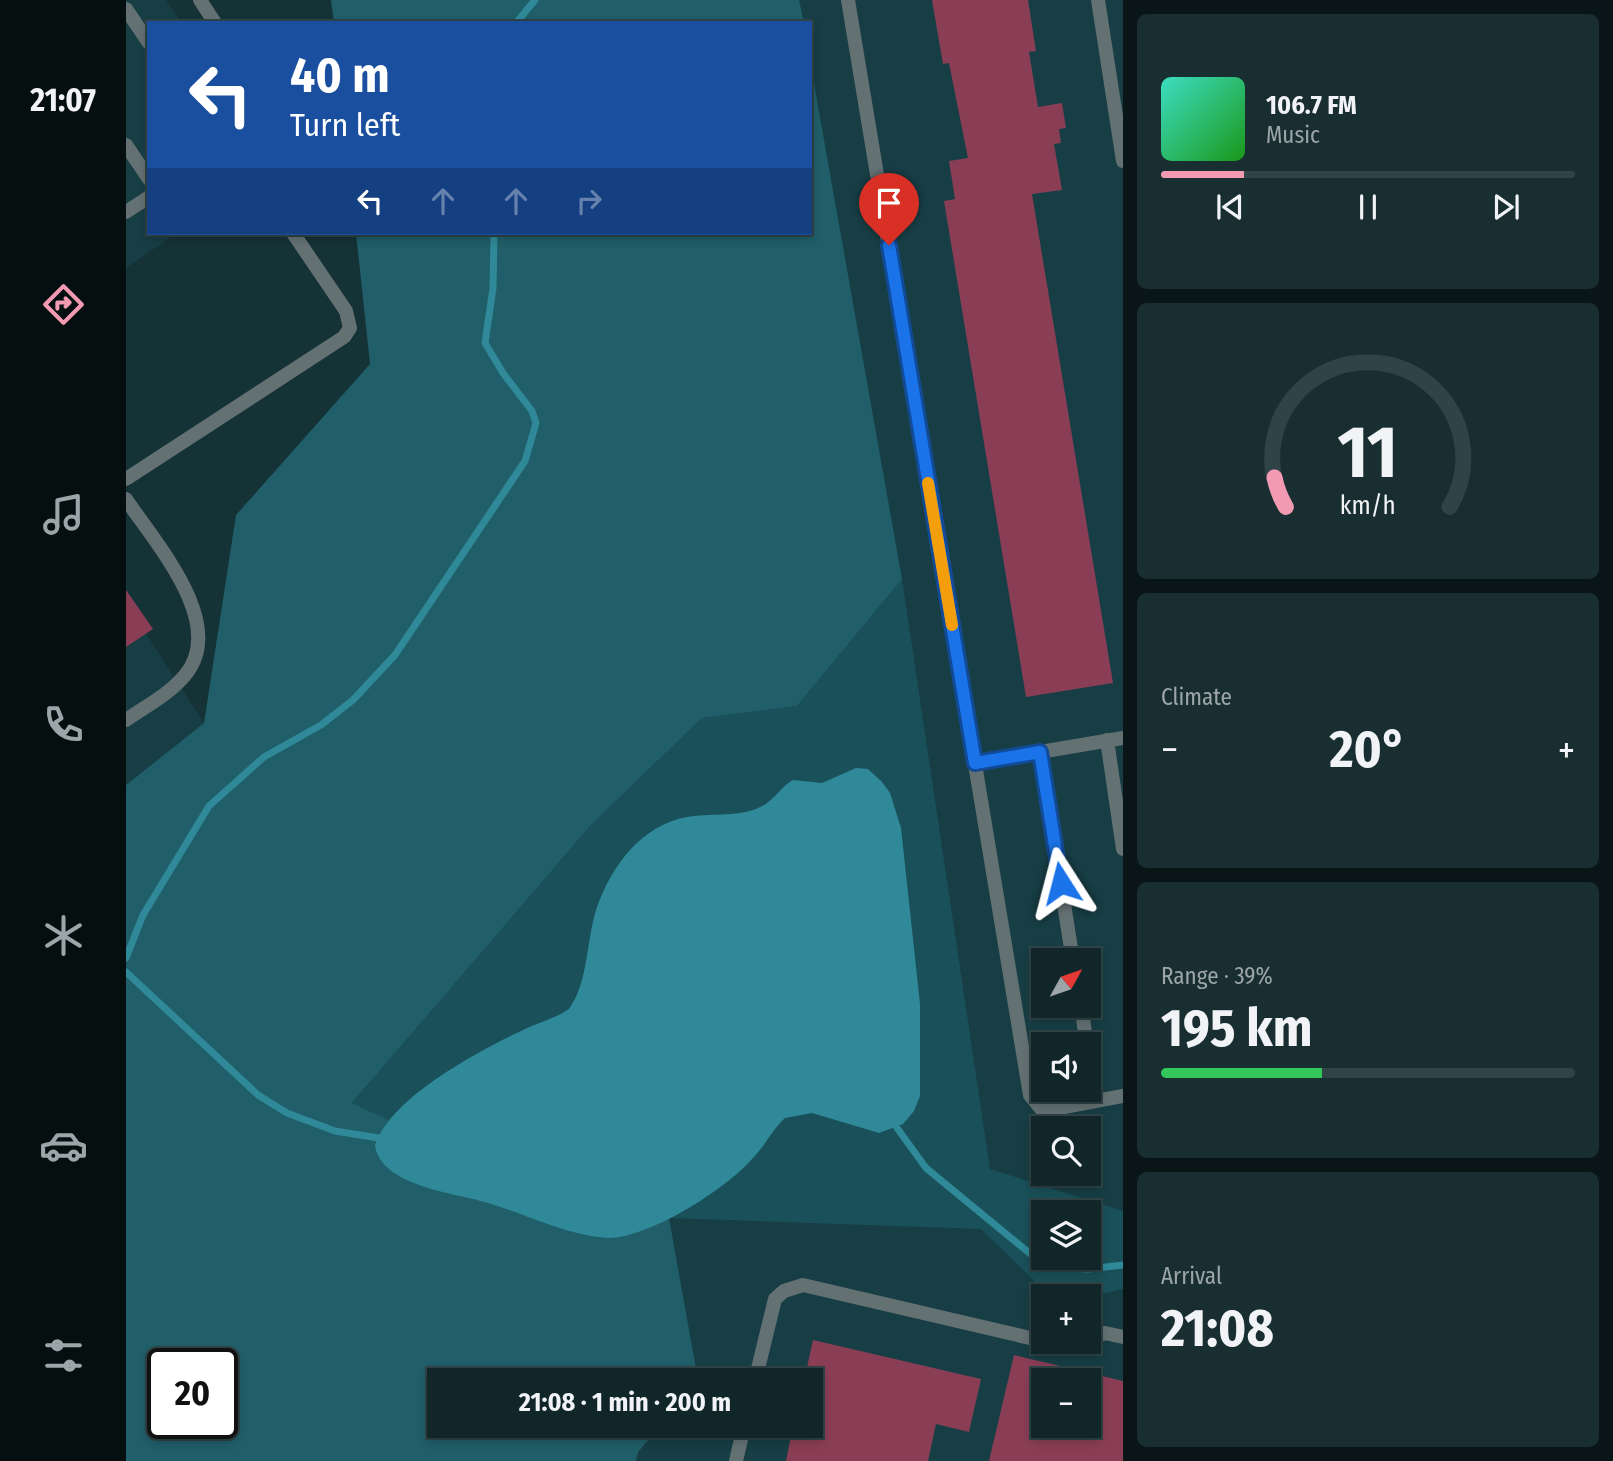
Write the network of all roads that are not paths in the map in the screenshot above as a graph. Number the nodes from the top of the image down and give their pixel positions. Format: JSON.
{"nodes":[{"id":1,"x":136,"y":0,"type":"edge"},
{"id":2,"x":200,"y":0,"type":"edge"},
{"id":3,"x":848,"y":0,"type":"edge"},
{"id":4,"x":1098,"y":0,"type":"edge"},
{"id":5,"x":126,"y":8,"type":"edge"},
{"id":6,"x":214,"y":21,"type":"edge"},
{"id":7,"x":147,"y":40,"type":"edge"},
{"id":8,"x":126,"y":145,"type":"edge"},
{"id":9,"x":1123,"y":161,"type":"edge"},
{"id":10,"x":147,"y":176,"type":"edge"},
{"id":11,"x":147,"y":198,"type":"edge"},
{"id":12,"x":126,"y":212,"type":"edge"},
{"id":13,"x":294,"y":235,"type":"edge"},
{"id":14,"x":126,"y":479,"type":"edge"},
{"id":15,"x":126,"y":499,"type":"edge"},
{"id":16,"x":126,"y":720,"type":"edge"},
{"id":17,"x":1123,"y":738,"type":"edge"},
{"id":18,"x":1107,"y":740,"type":"junction"},
{"id":19,"x":1040,"y":752,"type":"junction"},
{"id":20,"x":975,"y":763,"type":"junction"},
{"id":21,"x":1123,"y":849,"type":"edge"},
{"id":22,"x":1071,"y":948,"type":"edge"},
{"id":23,"x":1031,"y":1096,"type":"edge"},
{"id":24,"x":1123,"y":1096,"type":"edge"},
{"id":25,"x":1101,"y":1100,"type":"edge"},
{"id":26,"x":1036,"y":1102,"type":"edge"},
{"id":27,"x":1091,"y":1102,"type":"edge"},
{"id":28,"x":1101,"y":1335,"type":"edge"},
{"id":29,"x":1123,"y":1337,"type":"edge"},
{"id":30,"x":1031,"y":1339,"type":"edge"},
{"id":31,"x":758,"y":1368,"type":"edge"},
{"id":32,"x":741,"y":1438,"type":"edge"},
{"id":33,"x":736,"y":1461,"type":"edge"}],
"edges":[{"from":1,"to":5,"type":"lane"},
{"from":2,"to":6,"type":"lane"},
{"from":3,"to":20,"type":"lane"},
{"from":4,"to":9,"type":"lane"},
{"from":5,"to":7,"type":"lane"},
{"from":8,"to":10,"type":"lane"},
{"from":11,"to":12,"type":"lane"},
{"from":13,"to":14,"type":"lane"},
{"from":15,"to":16,"type":"lane"},
{"from":17,"to":18,"type":"lane"},
{"from":18,"to":19,"type":"lane"},
{"from":18,"to":21,"type":"lane"},
{"from":19,"to":20,"type":"lane"},
{"from":19,"to":22,"type":"lane"},
{"from":20,"to":23,"type":"lane"},
{"from":24,"to":25,"type":"lane"},
{"from":26,"to":27,"type":"lane"},
{"from":28,"to":29,"type":"lane"},
{"from":30,"to":31,"type":"lane"},
{"from":32,"to":33,"type":"lane"}]}
